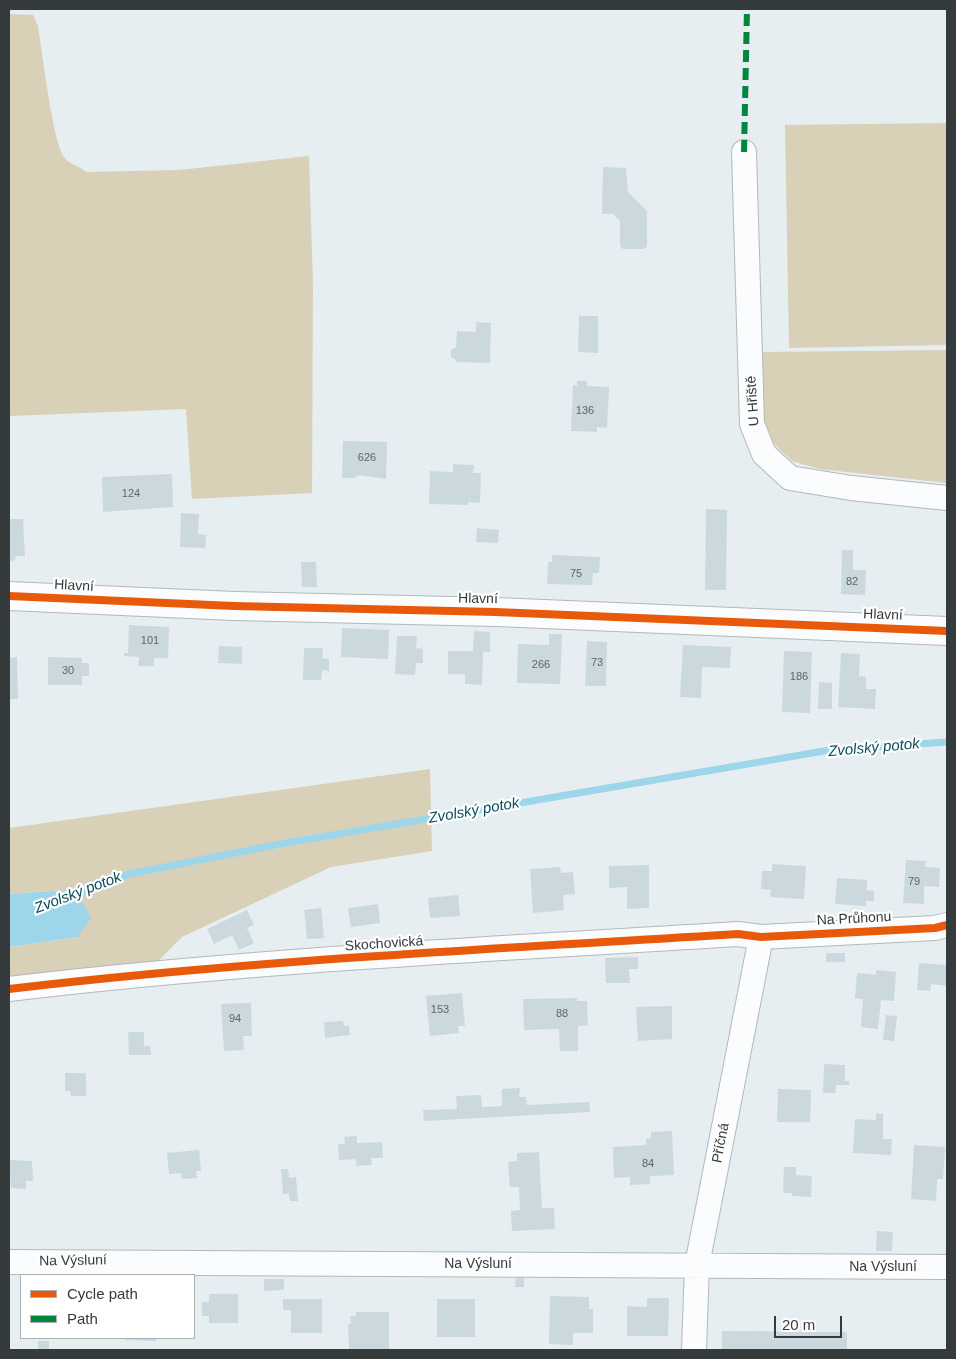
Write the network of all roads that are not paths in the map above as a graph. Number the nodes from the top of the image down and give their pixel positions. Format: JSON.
{"nodes":[{"id":1,"x":744,"y":152,"type":"dead end"},
{"id":2,"x":947,"y":498,"type":"edge"},
{"id":3,"x":9,"y":596,"type":"edge"},
{"id":4,"x":947,"y":631,"type":"edge"},
{"id":5,"x":947,"y":925,"type":"edge"},
{"id":6,"x":761,"y":936,"type":"junction"},
{"id":7,"x":9,"y":989,"type":"edge"},
{"id":8,"x":9,"y":1262,"type":"edge"},
{"id":9,"x":697,"y":1265,"type":"junction"},
{"id":10,"x":947,"y":1267,"type":"edge"},
{"id":11,"x":694,"y":1350,"type":"edge"}],
"edges":[{"from":1,"to":2,"type":"street","name":"U Hřiště"},
{"from":3,"to":4,"type":"street","name":"Hlavní"},
{"from":5,"to":6,"type":"street","name":"Na Průhonu"},
{"from":6,"to":7,"type":"street","name":"Skochovická"},
{"from":6,"to":9,"type":"street","name":"Příčná"},
{"from":8,"to":9,"type":"street","name":"Na Výsluní"},
{"from":9,"to":10,"type":"street","name":"Na Výsluní"},
{"from":9,"to":11,"type":"street","name":"Příčná"}]}
